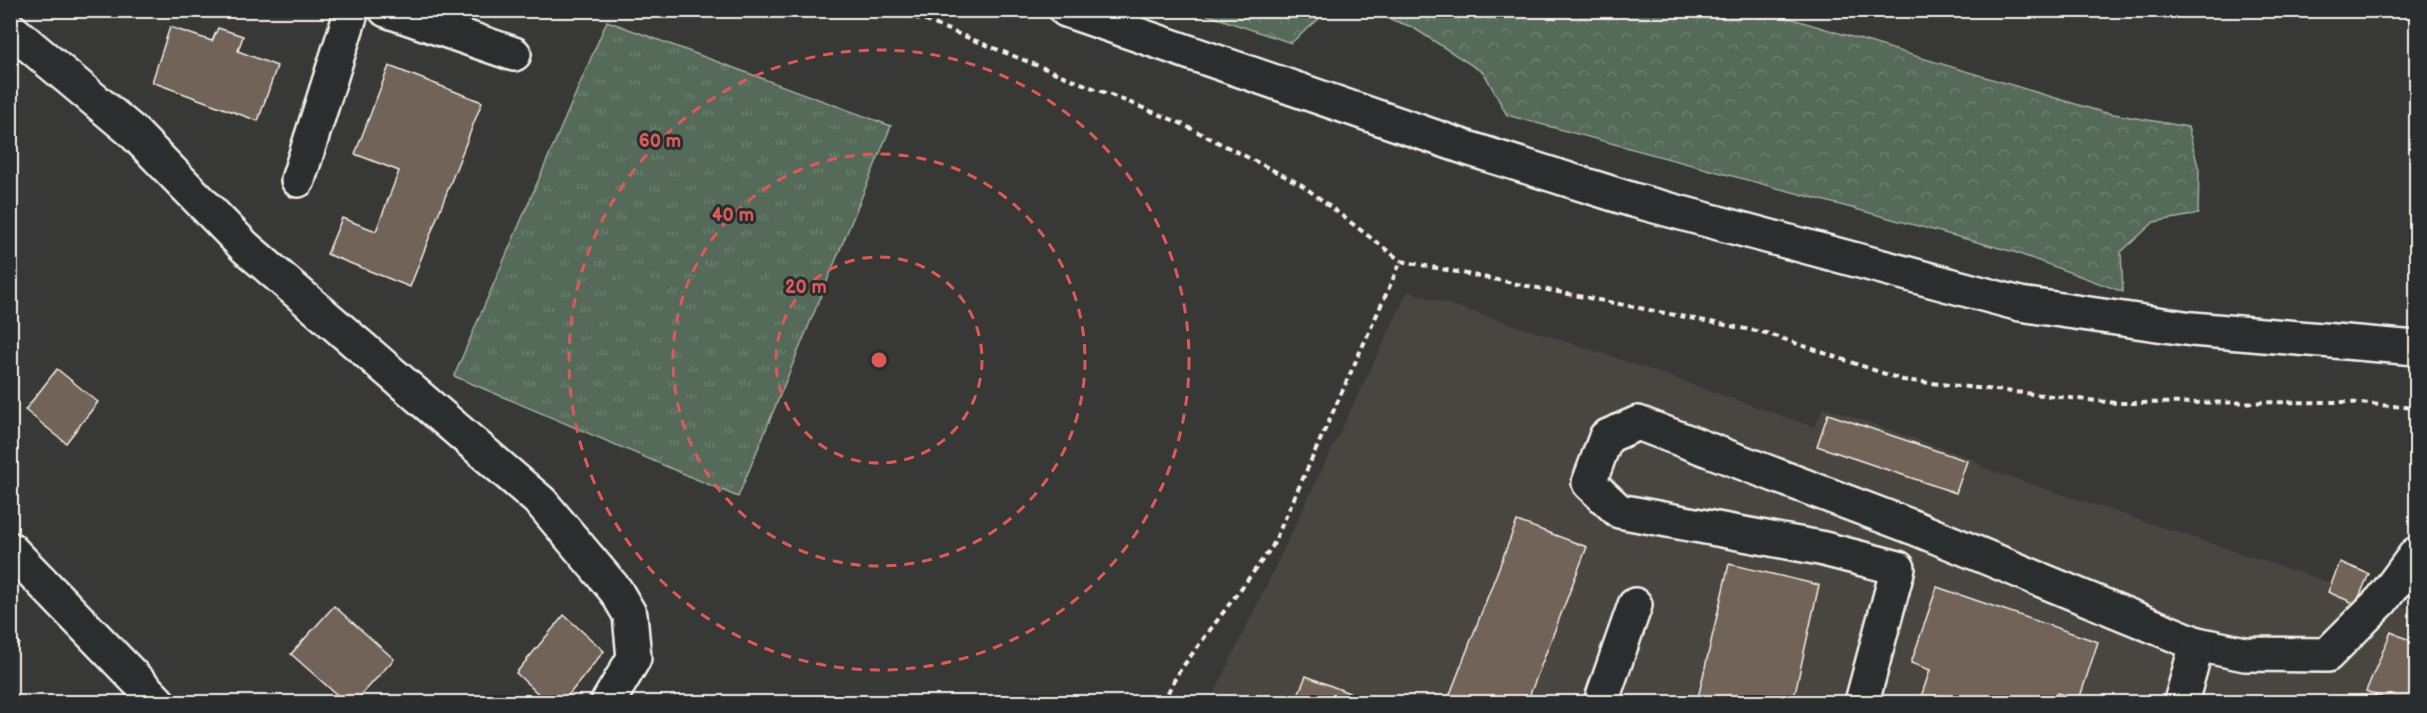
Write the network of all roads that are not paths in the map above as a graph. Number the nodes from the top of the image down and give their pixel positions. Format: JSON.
{"nodes":[{"id":1,"x":352,"y":10,"type":"edge"},
{"id":2,"x":386,"y":10,"type":"edge"},
{"id":3,"x":1066,"y":10,"type":"edge"},
{"id":4,"x":10,"y":29,"type":"edge"},
{"id":5,"x":514,"y":54,"type":"dead end"},
{"id":6,"x":298,"y":180,"type":"dead end"},
{"id":7,"x":2416,"y":348,"type":"edge"},
{"id":8,"x":1915,"y":528,"type":"junction"},
{"id":9,"x":10,"y":549,"type":"edge"},
{"id":10,"x":2416,"y":554,"type":"edge"},
{"id":11,"x":1898,"y":568,"type":"junction"},
{"id":12,"x":1635,"y":605,"type":"dead end"},
{"id":13,"x":2197,"y":644,"type":"junction"},
{"id":14,"x":158,"y":702,"type":"edge"},
{"id":15,"x":608,"y":702,"type":"edge"},
{"id":16,"x":1601,"y":702,"type":"edge"},
{"id":17,"x":1862,"y":702,"type":"edge"},
{"id":18,"x":2181,"y":702,"type":"edge"}],
"edges":[{"from":1,"to":6,"type":"main road"},
{"from":2,"to":5,"type":"main road"},
{"from":3,"to":7,"type":"main road"},
{"from":4,"to":15,"type":"main road"},
{"from":8,"to":11,"type":"main road"},
{"from":8,"to":11,"type":"main road"},
{"from":8,"to":13,"type":"main road"},
{"from":9,"to":14,"type":"main road"},
{"from":10,"to":13,"type":"main road"},
{"from":11,"to":17,"type":"main road"},
{"from":12,"to":16,"type":"main road"},
{"from":13,"to":18,"type":"main road"}]}
